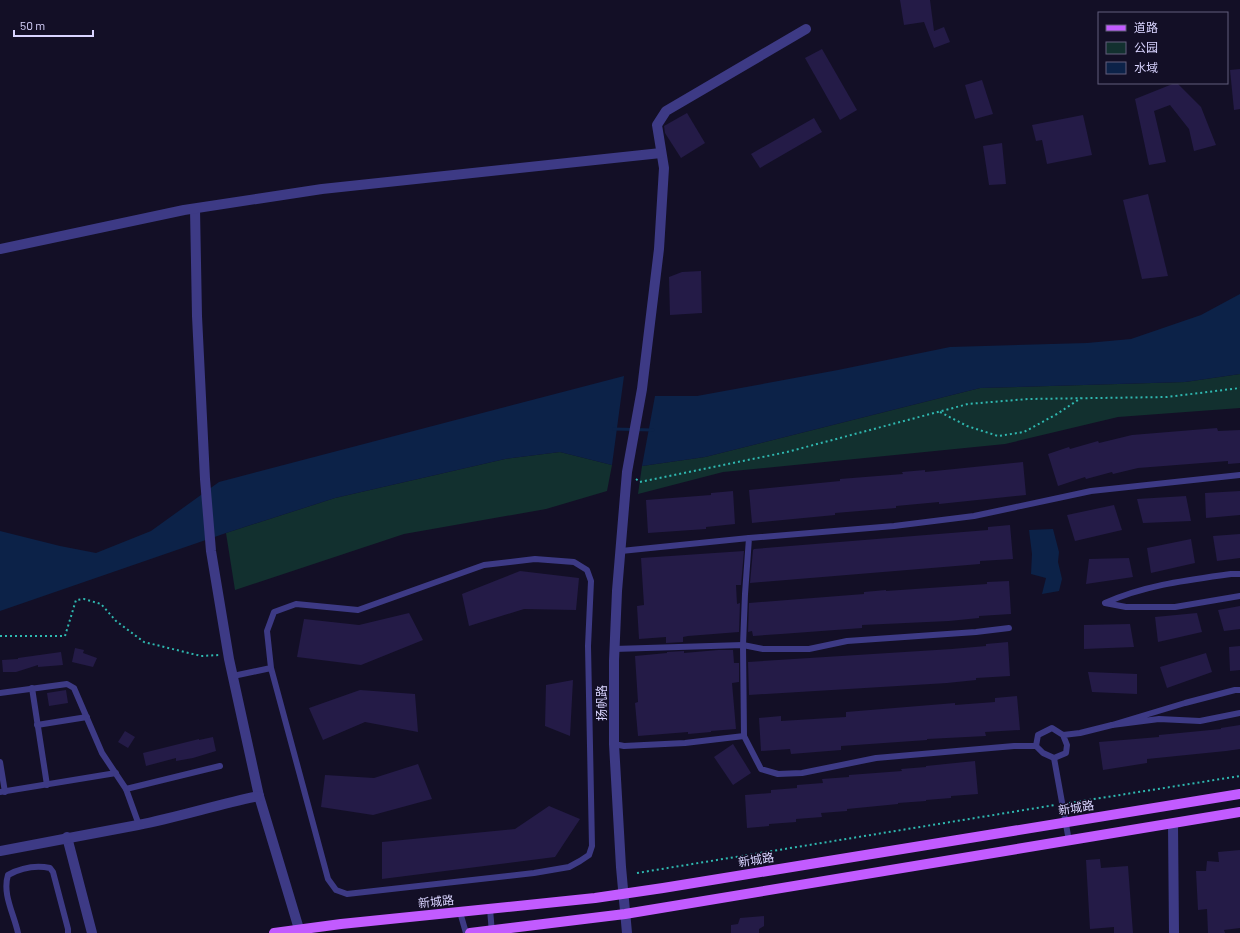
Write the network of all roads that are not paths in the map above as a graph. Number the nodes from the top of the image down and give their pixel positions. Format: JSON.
{"nodes":[{"id":1,"x":806,"y":28,"type":"dead end"},
{"id":2,"x":661,"y":153,"type":"junction"},
{"id":3,"x":195,"y":209,"type":"junction"},
{"id":4,"x":0,"y":248,"type":"edge"},
{"id":5,"x":1240,"y":476,"type":"edge"},
{"id":6,"x":749,"y":538,"type":"junction"},
{"id":7,"x":621,"y":551,"type":"junction"},
{"id":8,"x":1240,"y":574,"type":"edge"},
{"id":9,"x":1240,"y":596,"type":"edge"},
{"id":10,"x":1009,"y":628,"type":"dead end"},
{"id":11,"x":743,"y":645,"type":"junction"},
{"id":12,"x":614,"y":650,"type":"junction"},
{"id":13,"x":271,"y":668,"type":"junction"},
{"id":14,"x":233,"y":676,"type":"junction"},
{"id":15,"x":32,"y":688,"type":"junction"},
{"id":16,"x":1240,"y":690,"type":"edge"},
{"id":17,"x":0,"y":693,"type":"edge"},
{"id":18,"x":1240,"y":713,"type":"edge"},
{"id":19,"x":87,"y":717,"type":"junction"},
{"id":20,"x":37,"y":725,"type":"junction"},
{"id":21,"x":1112,"y":725,"type":"junction"},
{"id":22,"x":1064,"y":735,"type":"junction"},
{"id":23,"x":744,"y":736,"type":"junction"},
{"id":24,"x":614,"y":744,"type":"junction"},
{"id":25,"x":1036,"y":746,"type":"junction"},
{"id":26,"x":1054,"y":758,"type":"junction"},
{"id":27,"x":0,"y":762,"type":"edge"},
{"id":28,"x":220,"y":766,"type":"dead end"},
{"id":29,"x":116,"y":773,"type":"junction"},
{"id":30,"x":47,"y":785,"type":"junction"},
{"id":31,"x":126,"y":789,"type":"junction"},
{"id":32,"x":3,"y":792,"type":"edge"},
{"id":33,"x":1240,"y":794,"type":"edge"},
{"id":34,"x":260,"y":796,"type":"junction"},
{"id":35,"x":1240,"y":812,"type":"edge"},
{"id":36,"x":1066,"y":822,"type":"junction"},
{"id":37,"x":1173,"y":824,"type":"junction"},
{"id":38,"x":139,"y":825,"type":"junction"},
{"id":39,"x":66,"y":838,"type":"junction"},
{"id":40,"x":1069,"y":841,"type":"junction"},
{"id":41,"x":0,"y":851,"type":"edge"},
{"id":42,"x":623,"y":893,"type":"junction"},
{"id":43,"x":3,"y":895,"type":"edge"},
{"id":44,"x":490,"y":909,"type":"junction"},
{"id":45,"x":460,"y":912,"type":"junction"},
{"id":46,"x":625,"y":914,"type":"junction"},
{"id":47,"x":299,"y":929,"type":"junction"},
{"id":48,"x":492,"y":932,"type":"edge"},
{"id":49,"x":18,"y":933,"type":"edge"},
{"id":50,"x":68,"y":933,"type":"edge"},
{"id":51,"x":92,"y":933,"type":"edge"},
{"id":52,"x":274,"y":933,"type":"edge"},
{"id":53,"x":466,"y":933,"type":"edge"},
{"id":54,"x":470,"y":933,"type":"edge"},
{"id":55,"x":627,"y":933,"type":"edge"},
{"id":56,"x":1174,"y":933,"type":"edge"}],
"edges":[{"from":1,"to":2,"type":"street","name":"扬帆路"},
{"from":2,"to":3,"type":"street"},
{"from":2,"to":7,"type":"street","name":"扬帆路"},
{"from":3,"to":4,"type":"street"},
{"from":3,"to":14,"type":"street"},
{"from":5,"to":6,"type":"lane"},
{"from":6,"to":7,"type":"lane"},
{"from":6,"to":11,"type":"lane"},
{"from":7,"to":12,"type":"street","name":"扬帆路"},
{"from":8,"to":9,"type":"lane"},
{"from":10,"to":11,"type":"lane"},
{"from":11,"to":12,"type":"lane"},
{"from":11,"to":23,"type":"lane"},
{"from":12,"to":24,"type":"street","name":"扬帆路"},
{"from":13,"to":13,"type":"lane"},
{"from":13,"to":14,"type":"lane"},
{"from":14,"to":34,"type":"street"},
{"from":15,"to":17,"type":"lane"},
{"from":15,"to":19,"type":"lane"},
{"from":15,"to":20,"type":"lane"},
{"from":16,"to":21,"type":"lane"},
{"from":18,"to":21,"type":"lane"},
{"from":19,"to":20,"type":"lane"},
{"from":19,"to":29,"type":"lane"},
{"from":20,"to":30,"type":"lane"},
{"from":21,"to":22,"type":"lane"},
{"from":22,"to":25,"type":"lane"},
{"from":22,"to":26,"type":"lane"},
{"from":23,"to":24,"type":"lane"},
{"from":23,"to":25,"type":"lane"},
{"from":24,"to":42,"type":"street","name":"扬帆路"},
{"from":25,"to":26,"type":"lane"},
{"from":26,"to":36,"type":"lane"},
{"from":27,"to":32,"type":"lane"},
{"from":28,"to":31,"type":"lane"},
{"from":29,"to":30,"type":"lane"},
{"from":29,"to":31,"type":"lane"},
{"from":30,"to":32,"type":"lane"},
{"from":31,"to":38,"type":"lane"},
{"from":33,"to":36,"type":"main road","name":"新城路"},
{"from":34,"to":38,"type":"street"},
{"from":34,"to":47,"type":"street"},
{"from":35,"to":37,"type":"main road"},
{"from":36,"to":40,"type":"lane"},
{"from":36,"to":42,"type":"main road","name":"新城路"},
{"from":37,"to":40,"type":"main road"},
{"from":37,"to":56,"type":"street"},
{"from":38,"to":39,"type":"street"},
{"from":39,"to":41,"type":"street"},
{"from":39,"to":51,"type":"street"},
{"from":40,"to":46,"type":"main road"},
{"from":42,"to":44,"type":"main road","name":"新城路"},
{"from":42,"to":46,"type":"street","name":"扬帆路"},
{"from":43,"to":49,"type":"lane"},
{"from":43,"to":50,"type":"lane"},
{"from":44,"to":45,"type":"main road","name":"新城路"},
{"from":44,"to":48,"type":"lane"},
{"from":45,"to":47,"type":"main road","name":"新城路"},
{"from":45,"to":53,"type":"lane"},
{"from":46,"to":48,"type":"main road"},
{"from":46,"to":55,"type":"street","name":"扬帆路"},
{"from":47,"to":52,"type":"main road","name":"新城路"},
{"from":48,"to":54,"type":"main road"}]}
